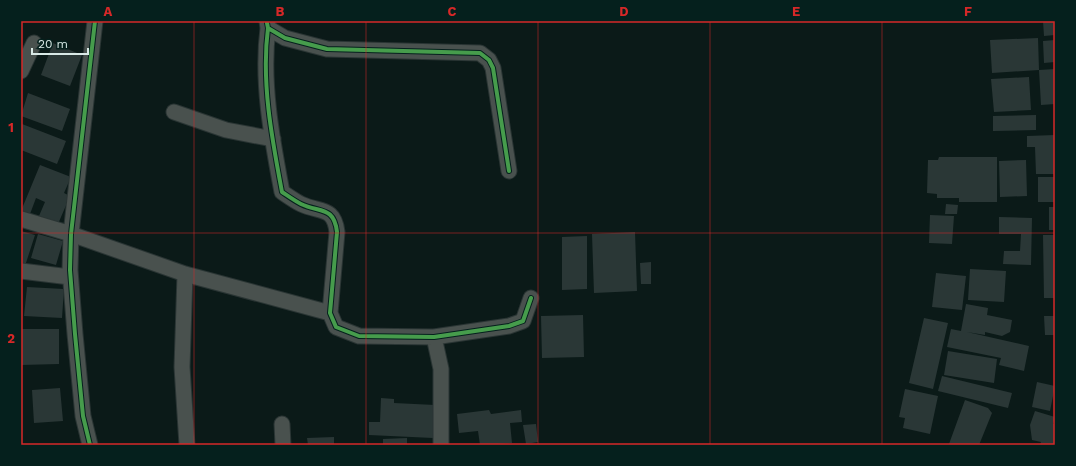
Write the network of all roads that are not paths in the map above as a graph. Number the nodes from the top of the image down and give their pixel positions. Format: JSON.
{"nodes":[{"id":1,"x":91,"y":22,"type":"edge"},
{"id":2,"x":268,"y":24,"type":"edge"},
{"id":3,"x":34,"y":43,"type":"dead end"},
{"id":4,"x":21,"y":71,"type":"edge"},
{"id":5,"x":174,"y":112,"type":"dead end"},
{"id":6,"x":273,"y":140,"type":"junction"},
{"id":7,"x":509,"y":171,"type":"dead end"},
{"id":8,"x":21,"y":219,"type":"edge"},
{"id":9,"x":71,"y":234,"type":"junction"},
{"id":10,"x":21,"y":271,"type":"edge"},
{"id":11,"x":184,"y":274,"type":"junction"},
{"id":12,"x":70,"y":277,"type":"junction"},
{"id":13,"x":531,"y":298,"type":"dead end"},
{"id":14,"x":330,"y":313,"type":"junction"},
{"id":15,"x":434,"y":337,"type":"junction"},
{"id":16,"x":282,"y":424,"type":"dead end"},
{"id":17,"x":90,"y":445,"type":"edge"},
{"id":18,"x":187,"y":445,"type":"edge"},
{"id":19,"x":283,"y":445,"type":"edge"},
{"id":20,"x":441,"y":445,"type":"edge"}],
"edges":[{"from":1,"to":9,"type":"street"},
{"from":2,"to":6,"type":"street"},
{"from":2,"to":7,"type":"street"},
{"from":3,"to":4,"type":"street"},
{"from":5,"to":6,"type":"street"},
{"from":6,"to":14,"type":"street"},
{"from":8,"to":9,"type":"street"},
{"from":9,"to":11,"type":"street"},
{"from":9,"to":12,"type":"street"},
{"from":10,"to":12,"type":"street"},
{"from":11,"to":14,"type":"street"},
{"from":11,"to":18,"type":"street"},
{"from":12,"to":17,"type":"street"},
{"from":13,"to":15,"type":"street"},
{"from":14,"to":15,"type":"street"},
{"from":15,"to":20,"type":"street"},
{"from":16,"to":19,"type":"street"}]}
